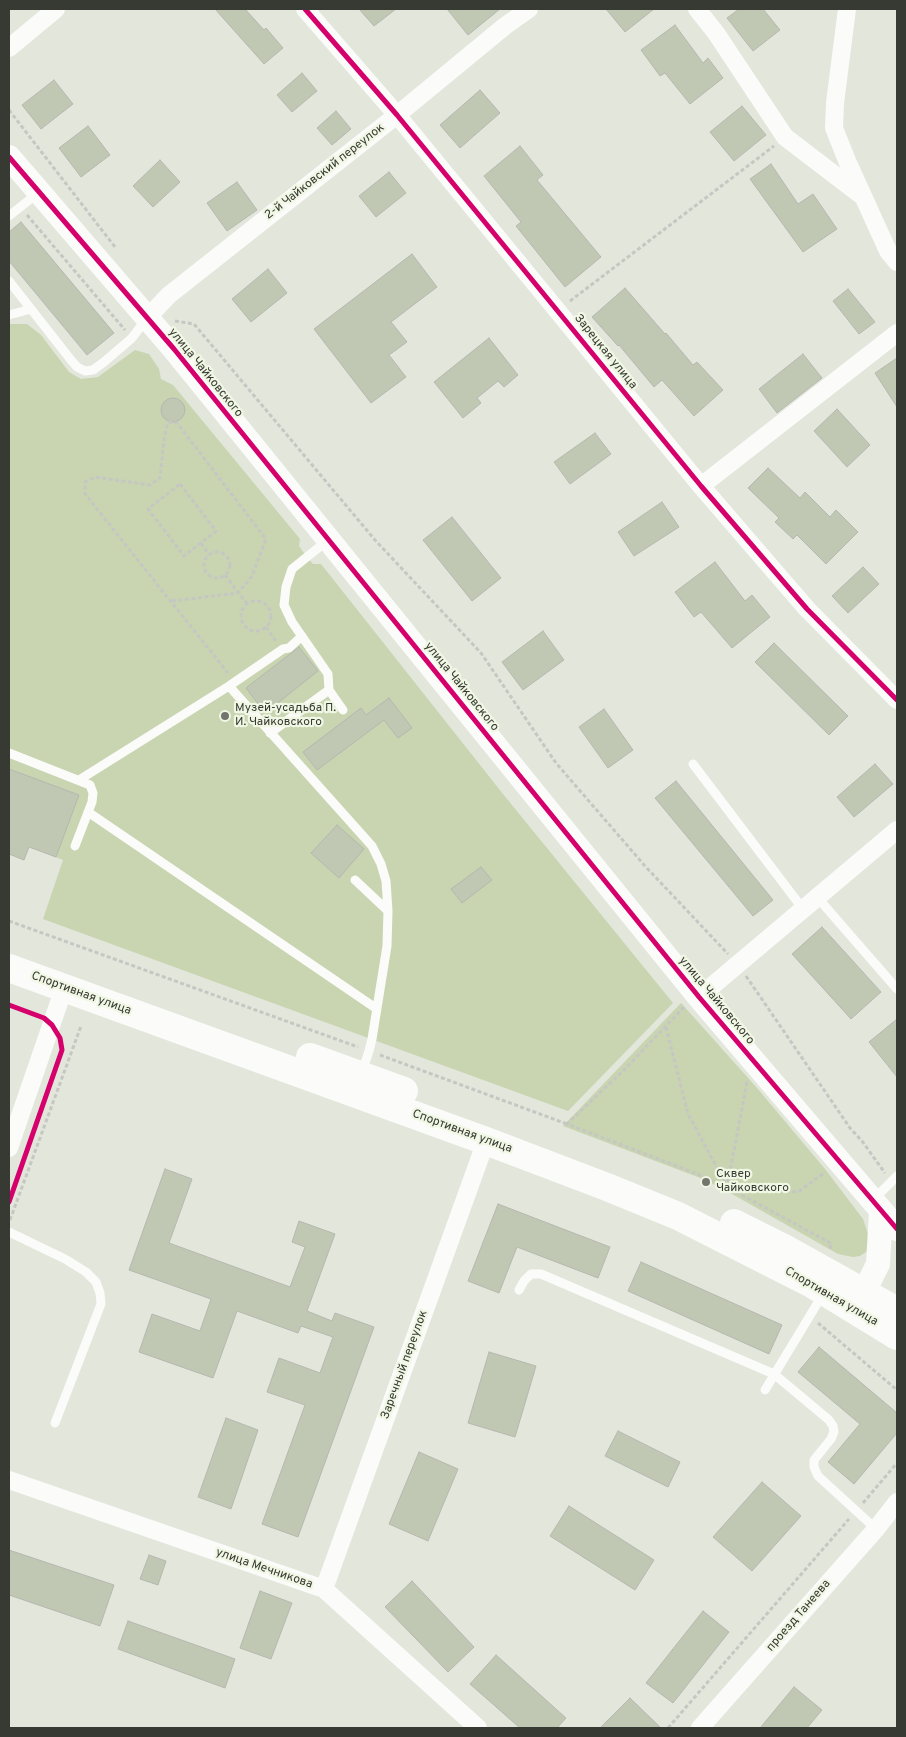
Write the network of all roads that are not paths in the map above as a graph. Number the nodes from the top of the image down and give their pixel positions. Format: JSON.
{"nodes":[{"id":1,"x":56,"y":9,"type":"edge"},
{"id":2,"x":305,"y":9,"type":"edge"},
{"id":3,"x":529,"y":9,"type":"edge"},
{"id":4,"x":697,"y":9,"type":"edge"},
{"id":5,"x":847,"y":9,"type":"edge"},
{"id":6,"x":9,"y":48,"type":"edge"},
{"id":7,"x":397,"y":115,"type":"junction"},
{"id":8,"x":10,"y":161,"type":"edge"},
{"id":9,"x":39,"y":192,"type":"junction"},
{"id":10,"x":863,"y":196,"type":"junction"},
{"id":11,"x":9,"y":216,"type":"edge"},
{"id":12,"x":897,"y":262,"type":"edge"},
{"id":13,"x":9,"y":281,"type":"edge"},
{"id":14,"x":31,"y":309,"type":"junction"},
{"id":15,"x":9,"y":315,"type":"edge"},
{"id":16,"x":147,"y":318,"type":"junction"},
{"id":17,"x":897,"y":334,"type":"edge"},
{"id":18,"x":701,"y":486,"type":"junction"},
{"id":19,"x":328,"y":540,"type":"junction"},
{"id":20,"x":302,"y":636,"type":"junction"},
{"id":21,"x":232,"y":684,"type":"junction"},
{"id":22,"x":329,"y":690,"type":"junction"},
{"id":23,"x":897,"y":700,"type":"edge"},
{"id":24,"x":343,"y":710,"type":"dead end"},
{"id":25,"x":270,"y":732,"type":"junction"},
{"id":26,"x":9,"y":753,"type":"edge"},
{"id":27,"x":693,"y":764,"type":"dead end"},
{"id":28,"x":79,"y":780,"type":"junction"},
{"id":29,"x":88,"y":812,"type":"junction"},
{"id":30,"x":897,"y":830,"type":"edge"},
{"id":31,"x":75,"y":846,"type":"dead end"},
{"id":32,"x":355,"y":880,"type":"dead end"},
{"id":33,"x":817,"y":897,"type":"junction"},
{"id":34,"x":803,"y":909,"type":"junction"},
{"id":35,"x":388,"y":911,"type":"junction"},
{"id":36,"x":9,"y":948,"type":"edge"},
{"id":37,"x":9,"y":968,"type":"edge"},
{"id":38,"x":64,"y":988,"type":"junction"},
{"id":39,"x":897,"y":989,"type":"edge"},
{"id":40,"x":693,"y":1001,"type":"junction"},
{"id":41,"x":377,"y":1008,"type":"junction"},
{"id":42,"x":365,"y":1063,"type":"junction"},
{"id":43,"x":486,"y":1141,"type":"junction"},
{"id":44,"x":9,"y":1148,"type":"edge"},
{"id":45,"x":894,"y":1179,"type":"edge"},
{"id":46,"x":876,"y":1207,"type":"junction"},
{"id":47,"x":897,"y":1229,"type":"edge"},
{"id":48,"x":9,"y":1232,"type":"edge"},
{"id":49,"x":822,"y":1279,"type":"junction"},
{"id":50,"x":518,"y":1290,"type":"dead end"},
{"id":51,"x":860,"y":1301,"type":"junction"},
{"id":52,"x":897,"y":1311,"type":"edge"},
{"id":53,"x":897,"y":1336,"type":"edge"},
{"id":54,"x":774,"y":1374,"type":"junction"},
{"id":55,"x":765,"y":1390,"type":"dead end"},
{"id":56,"x":55,"y":1423,"type":"dead end"},
{"id":57,"x":9,"y":1480,"type":"edge"},
{"id":58,"x":897,"y":1502,"type":"edge"},
{"id":59,"x":876,"y":1529,"type":"junction"},
{"id":60,"x":324,"y":1589,"type":"junction"},
{"id":61,"x":478,"y":1728,"type":"edge"},
{"id":62,"x":700,"y":1728,"type":"edge"}],
"edges":[{"from":1,"to":6,"type":"street"},
{"from":2,"to":7,"type":"street","name":"Зарецкая улица"},
{"from":3,"to":7,"type":"street","name":"2-й Чайковский переулок"},
{"from":4,"to":10,"type":"street"},
{"from":5,"to":10,"type":"street"},
{"from":7,"to":16,"type":"street","name":"2-й Чайковский переулок"},
{"from":7,"to":18,"type":"street","name":"Зарецкая улица"},
{"from":8,"to":9,"type":"street","name":"улица Чайковского"},
{"from":9,"to":11,"type":"lane"},
{"from":9,"to":16,"type":"street","name":"улица Чайковского"},
{"from":10,"to":12,"type":"street"},
{"from":13,"to":14,"type":"lane"},
{"from":14,"to":15,"type":"lane"},
{"from":14,"to":16,"type":"lane"},
{"from":16,"to":19,"type":"street","name":"улица Чайковского"},
{"from":17,"to":18,"type":"street"},
{"from":18,"to":23,"type":"street","name":"Зарецкая улица"},
{"from":19,"to":20,"type":"lane"},
{"from":19,"to":40,"type":"street","name":"улица Чайковского"},
{"from":20,"to":21,"type":"lane"},
{"from":20,"to":22,"type":"lane"},
{"from":21,"to":25,"type":"lane"},
{"from":21,"to":28,"type":"lane"},
{"from":22,"to":24,"type":"lane"},
{"from":22,"to":25,"type":"lane"},
{"from":25,"to":35,"type":"lane"},
{"from":26,"to":28,"type":"lane"},
{"from":27,"to":34,"type":"lane"},
{"from":28,"to":29,"type":"lane"},
{"from":29,"to":31,"type":"lane"},
{"from":29,"to":41,"type":"lane"},
{"from":30,"to":33,"type":"street"},
{"from":32,"to":35,"type":"lane"},
{"from":33,"to":34,"type":"street"},
{"from":33,"to":39,"type":"lane"},
{"from":34,"to":40,"type":"street"},
{"from":35,"to":41,"type":"lane"},
{"from":36,"to":42,"type":"highway","name":"Спортивная улица"},
{"from":37,"to":38,"type":"highway","name":"Спортивная улица"},
{"from":38,"to":43,"type":"highway","name":"Спортивная улица"},
{"from":38,"to":44,"type":"street"},
{"from":40,"to":46,"type":"street","name":"улица Чайковского"},
{"from":41,"to":42,"type":"lane"},
{"from":42,"to":49,"type":"highway","name":"Спортивная улица"},
{"from":43,"to":49,"type":"highway","name":"Спортивная улица"},
{"from":43,"to":60,"type":"street","name":"Заречный переулок"},
{"from":45,"to":46,"type":"lane"},
{"from":46,"to":47,"type":"street","name":"улица Чайковского"},
{"from":46,"to":51,"type":"street"},
{"from":48,"to":56,"type":"lane"},
{"from":49,"to":51,"type":"highway","name":"Спортивная улица"},
{"from":49,"to":54,"type":"lane"},
{"from":50,"to":54,"type":"lane"},
{"from":51,"to":52,"type":"highway","name":"Спортивная улица"},
{"from":51,"to":53,"type":"highway","name":"Спортивная улица"},
{"from":54,"to":55,"type":"lane"},
{"from":54,"to":59,"type":"lane"},
{"from":57,"to":60,"type":"street","name":"улица Мечникова"},
{"from":58,"to":59,"type":"street","name":"проезд Танеева"},
{"from":59,"to":62,"type":"street","name":"проезд Танеева"},
{"from":60,"to":61,"type":"street","name":"улица Мечникова"}]}
